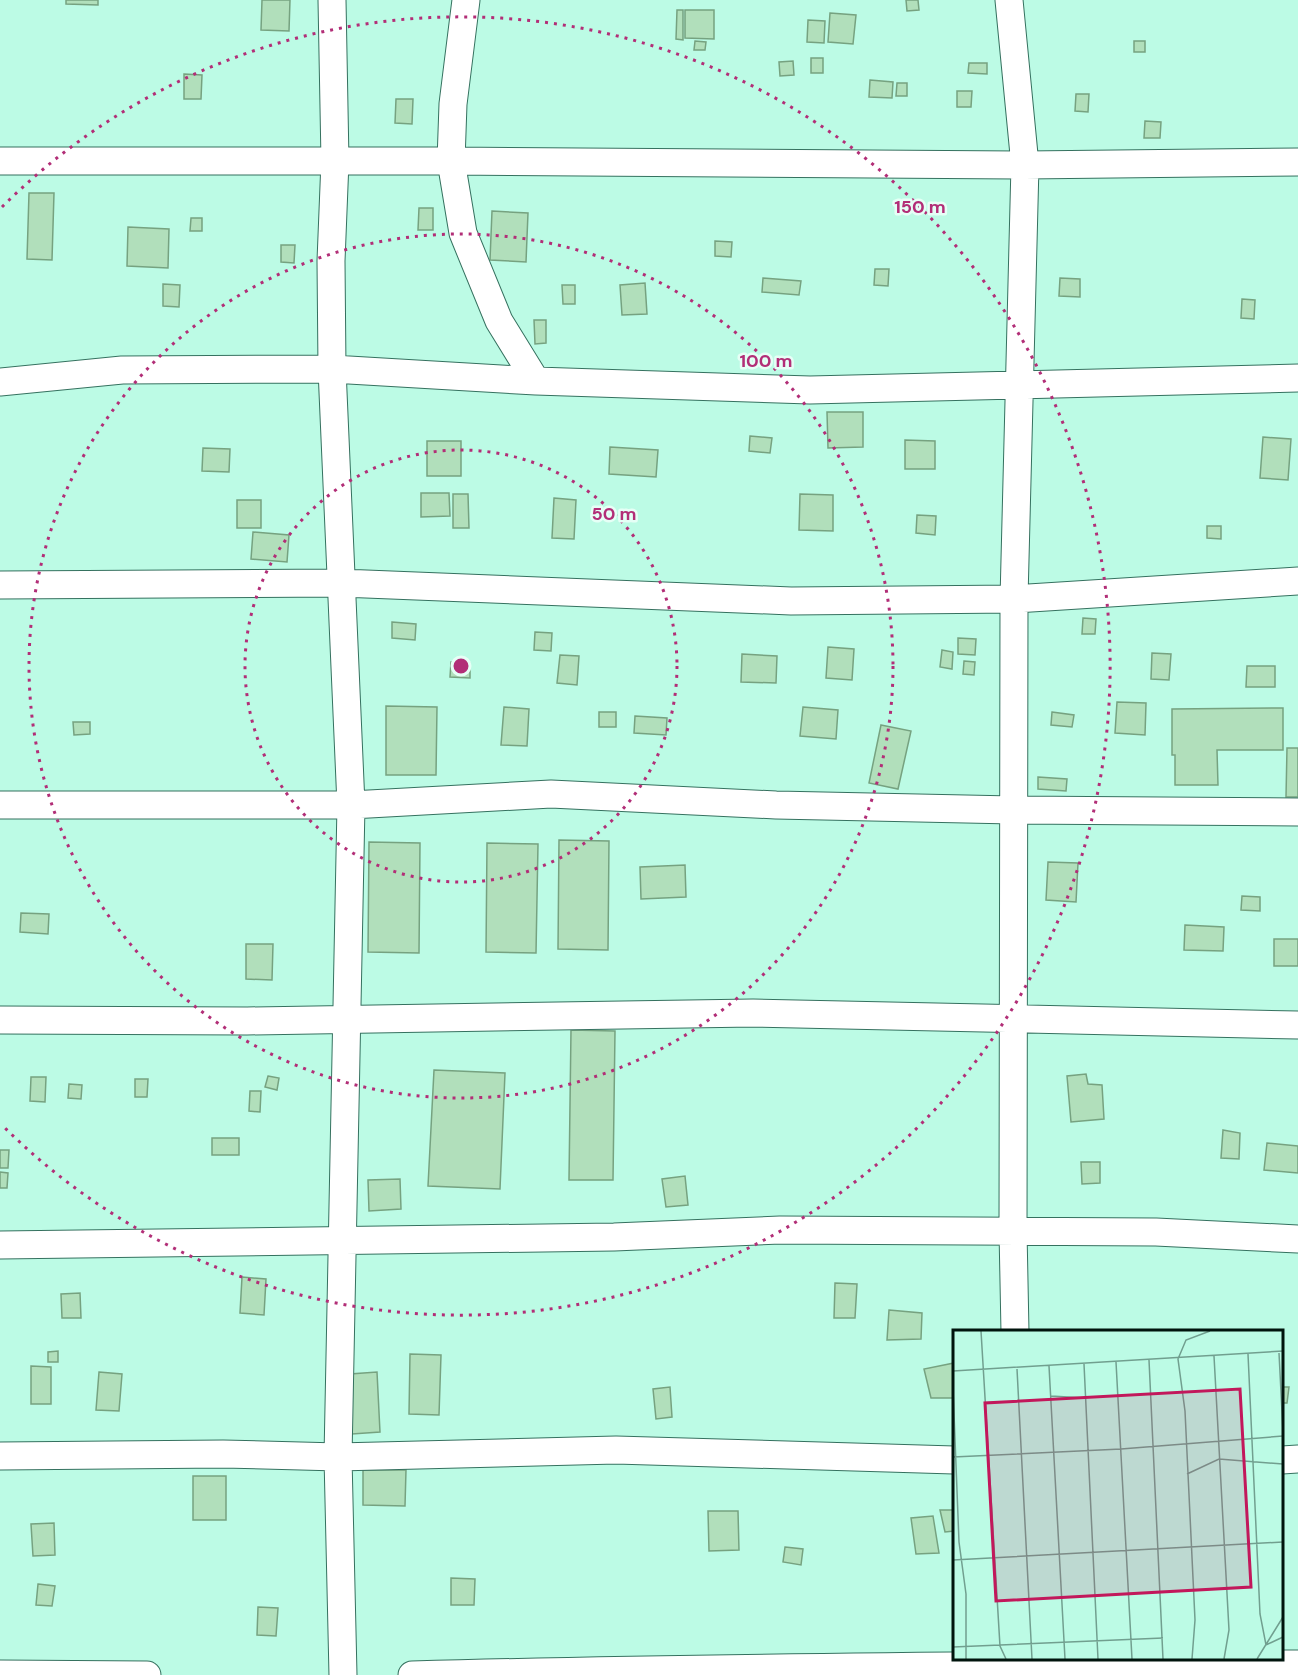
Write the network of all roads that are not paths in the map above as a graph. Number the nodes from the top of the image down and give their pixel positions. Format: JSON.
{"nodes":[{"id":1,"x":332,"y":0,"type":"edge"},
{"id":2,"x":466,"y":0,"type":"edge"},
{"id":3,"x":1009,"y":0,"type":"edge"},
{"id":4,"x":0,"y":161,"type":"edge"},
{"id":5,"x":335,"y":161,"type":"junction"},
{"id":6,"x":451,"y":161,"type":"junction"},
{"id":7,"x":1298,"y":162,"type":"edge"},
{"id":8,"x":1025,"y":165,"type":"junction"},
{"id":9,"x":332,"y":369,"type":"junction"},
{"id":10,"x":1298,"y":378,"type":"edge"},
{"id":11,"x":536,"y":381,"type":"junction"},
{"id":12,"x":0,"y":382,"type":"edge"},
{"id":13,"x":1021,"y":386,"type":"junction"},
{"id":14,"x":1298,"y":581,"type":"edge"},
{"id":15,"x":341,"y":583,"type":"junction"},
{"id":16,"x":0,"y":585,"type":"edge"},
{"id":17,"x":1014,"y":599,"type":"junction"},
{"id":18,"x":0,"y":805,"type":"edge"},
{"id":19,"x":351,"y":805,"type":"junction"},
{"id":20,"x":1013,"y":810,"type":"junction"},
{"id":21,"x":1298,"y":813,"type":"edge"},
{"id":22,"x":1013,"y":1018,"type":"junction"},
{"id":23,"x":346,"y":1019,"type":"junction"},
{"id":24,"x":0,"y":1021,"type":"edge"},
{"id":25,"x":1298,"y":1025,"type":"edge"},
{"id":26,"x":1013,"y":1231,"type":"junction"},
{"id":27,"x":342,"y":1239,"type":"junction"},
{"id":28,"x":1298,"y":1239,"type":"edge"},
{"id":29,"x":0,"y":1245,"type":"edge"},
{"id":30,"x":1015,"y":1330,"type":"edge"},
{"id":31,"x":0,"y":1456,"type":"edge"},
{"id":32,"x":338,"y":1457,"type":"junction"},
{"id":33,"x":953,"y":1460,"type":"edge"},
{"id":34,"x":1298,"y":1665,"type":"edge"},
{"id":35,"x":1020,"y":1666,"type":"edge"},
{"id":36,"x":0,"y":1674,"type":"edge"},
{"id":37,"x":147,"y":1675,"type":"edge"},
{"id":38,"x":343,"y":1675,"type":"edge"},
{"id":39,"x":412,"y":1675,"type":"edge"}],
"edges":[{"from":1,"to":5,"type":"street"},
{"from":2,"to":6,"type":"street"},
{"from":3,"to":8,"type":"street"},
{"from":4,"to":5,"type":"street"},
{"from":5,"to":6,"type":"street"},
{"from":5,"to":9,"type":"street"},
{"from":6,"to":8,"type":"street"},
{"from":6,"to":11,"type":"street"},
{"from":7,"to":8,"type":"street"},
{"from":8,"to":13,"type":"street"},
{"from":9,"to":11,"type":"street"},
{"from":9,"to":12,"type":"street"},
{"from":9,"to":15,"type":"street"},
{"from":10,"to":13,"type":"street"},
{"from":11,"to":13,"type":"street"},
{"from":13,"to":17,"type":"street"},
{"from":14,"to":17,"type":"street"},
{"from":15,"to":16,"type":"street"},
{"from":15,"to":17,"type":"street"},
{"from":15,"to":19,"type":"street"},
{"from":17,"to":20,"type":"street"},
{"from":18,"to":19,"type":"street"},
{"from":19,"to":20,"type":"street"},
{"from":19,"to":23,"type":"street"},
{"from":20,"to":21,"type":"street"},
{"from":20,"to":22,"type":"street"},
{"from":22,"to":23,"type":"street"},
{"from":22,"to":25,"type":"street"},
{"from":22,"to":26,"type":"street"},
{"from":23,"to":24,"type":"street"},
{"from":23,"to":27,"type":"street"},
{"from":26,"to":27,"type":"street"},
{"from":26,"to":28,"type":"street"},
{"from":26,"to":30,"type":"street"},
{"from":27,"to":29,"type":"street"},
{"from":27,"to":32,"type":"street"},
{"from":31,"to":32,"type":"street"},
{"from":32,"to":33,"type":"street"},
{"from":32,"to":38,"type":"street"},
{"from":34,"to":35,"type":"street"},
{"from":35,"to":39,"type":"street"},
{"from":36,"to":37,"type":"street"}]}
